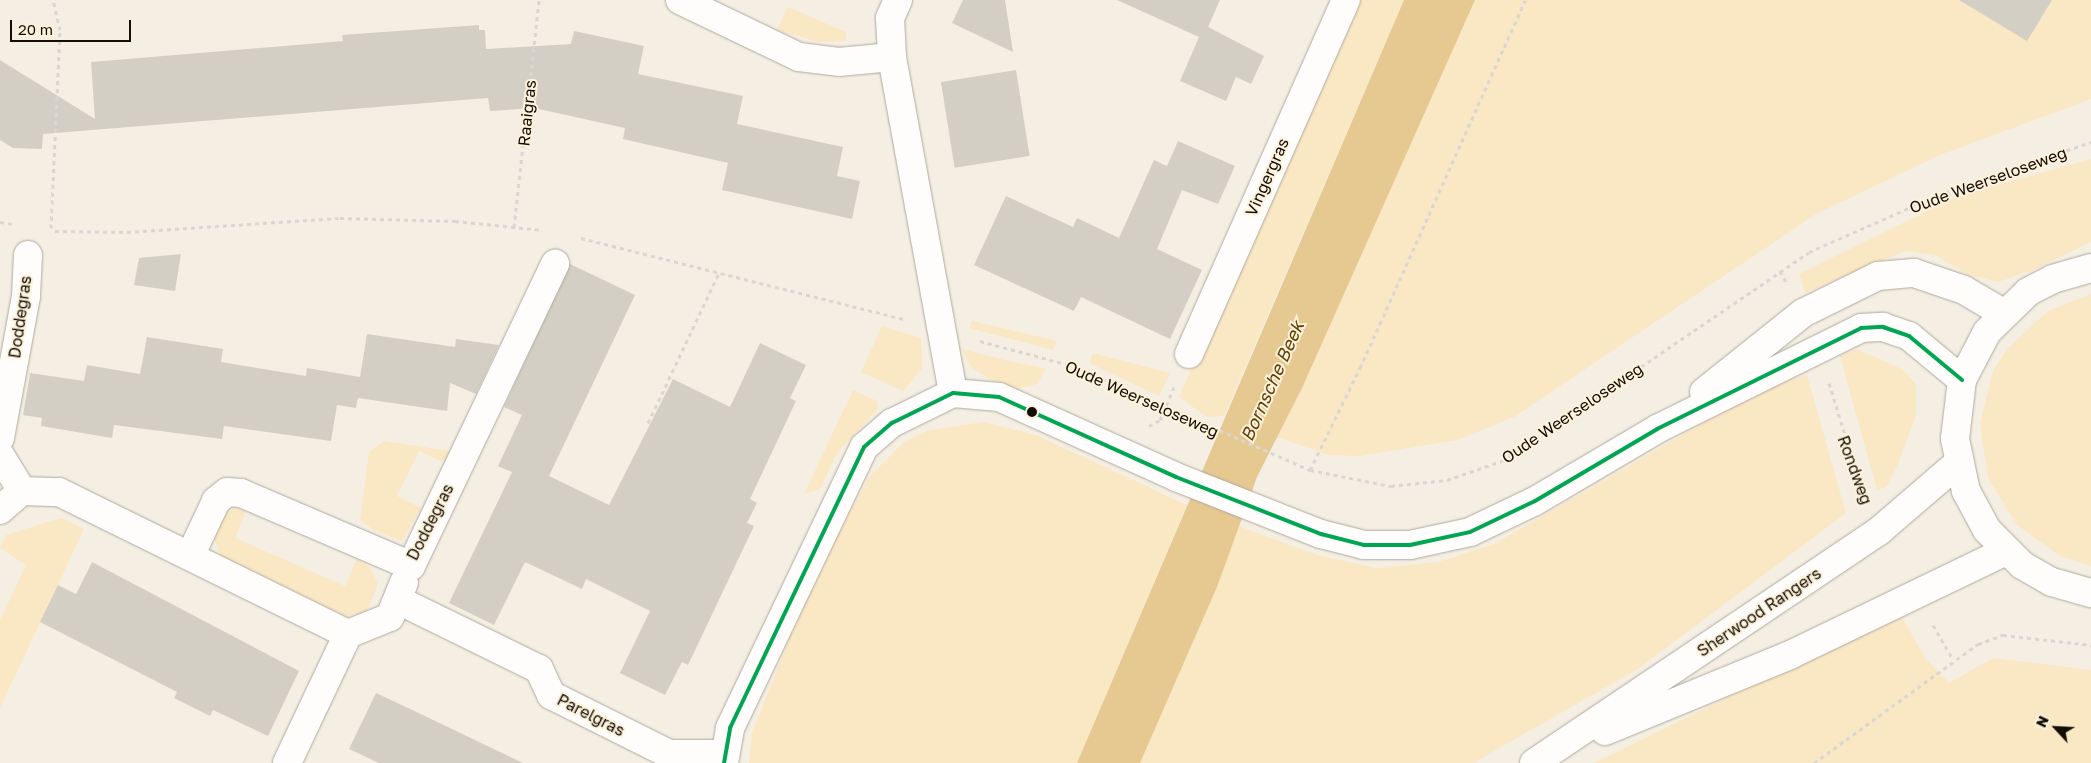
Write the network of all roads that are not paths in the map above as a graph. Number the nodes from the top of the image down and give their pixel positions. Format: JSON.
{"nodes":[{"id":1,"x":680,"y":0,"type":"edge"},
{"id":2,"x":898,"y":0,"type":"edge"},
{"id":3,"x":1346,"y":0,"type":"edge"},
{"id":4,"x":892,"y":57,"type":"junction"},
{"id":5,"x":28,"y":255,"type":"dead end"},
{"id":6,"x":555,"y":264,"type":"dead end"},
{"id":7,"x":2091,"y":268,"type":"edge"},
{"id":8,"x":2003,"y":313,"type":"junction"},
{"id":9,"x":1189,"y":354,"type":"dead end"},
{"id":10,"x":1962,"y":380,"type":"junction"},
{"id":11,"x":953,"y":394,"type":"junction"},
{"id":12,"x":1657,"y":429,"type":"junction"},
{"id":13,"x":0,"y":438,"type":"edge"},
{"id":14,"x":0,"y":455,"type":"edge"},
{"id":15,"x":1958,"y":463,"type":"junction"},
{"id":16,"x":22,"y":491,"type":"junction"},
{"id":17,"x":0,"y":510,"type":"edge"},
{"id":18,"x":2006,"y":550,"type":"junction"},
{"id":19,"x":191,"y":554,"type":"junction"},
{"id":20,"x":411,"y":566,"type":"junction"},
{"id":21,"x":2091,"y":593,"type":"edge"},
{"id":22,"x":398,"y":600,"type":"junction"},
{"id":23,"x":348,"y":634,"type":"junction"},
{"id":24,"x":1543,"y":758,"type":"edge"},
{"id":25,"x":723,"y":759,"type":"edge"},
{"id":26,"x":287,"y":763,"type":"edge"}],
"edges":[{"from":1,"to":4,"type":"street"},
{"from":2,"to":4,"type":"street"},
{"from":3,"to":9,"type":"street","name":"Vingergras"},
{"from":4,"to":11,"type":"street"},
{"from":5,"to":13,"type":"street","name":"Doddegras"},
{"from":6,"to":20,"type":"street","name":"Doddegras"},
{"from":7,"to":8,"type":"street"},
{"from":8,"to":10,"type":"street"},
{"from":8,"to":12,"type":"street"},
{"from":10,"to":12,"type":"street"},
{"from":10,"to":15,"type":"street"},
{"from":11,"to":12,"type":"street"},
{"from":11,"to":25,"type":"street"},
{"from":14,"to":16,"type":"street"},
{"from":15,"to":18,"type":"street"},
{"from":15,"to":24,"type":"street","name":"Sherwood Rangers"},
{"from":16,"to":17,"type":"street"},
{"from":16,"to":19,"type":"street"},
{"from":18,"to":21,"type":"street"},
{"from":18,"to":24,"type":"street","name":"Sherwood Rangers"},
{"from":19,"to":20,"type":"street","name":"Doddegras"},
{"from":19,"to":23,"type":"street"},
{"from":20,"to":22,"type":"street"},
{"from":22,"to":23,"type":"street"},
{"from":22,"to":25,"type":"street","name":"Parelgras"},
{"from":23,"to":26,"type":"street"}]}
